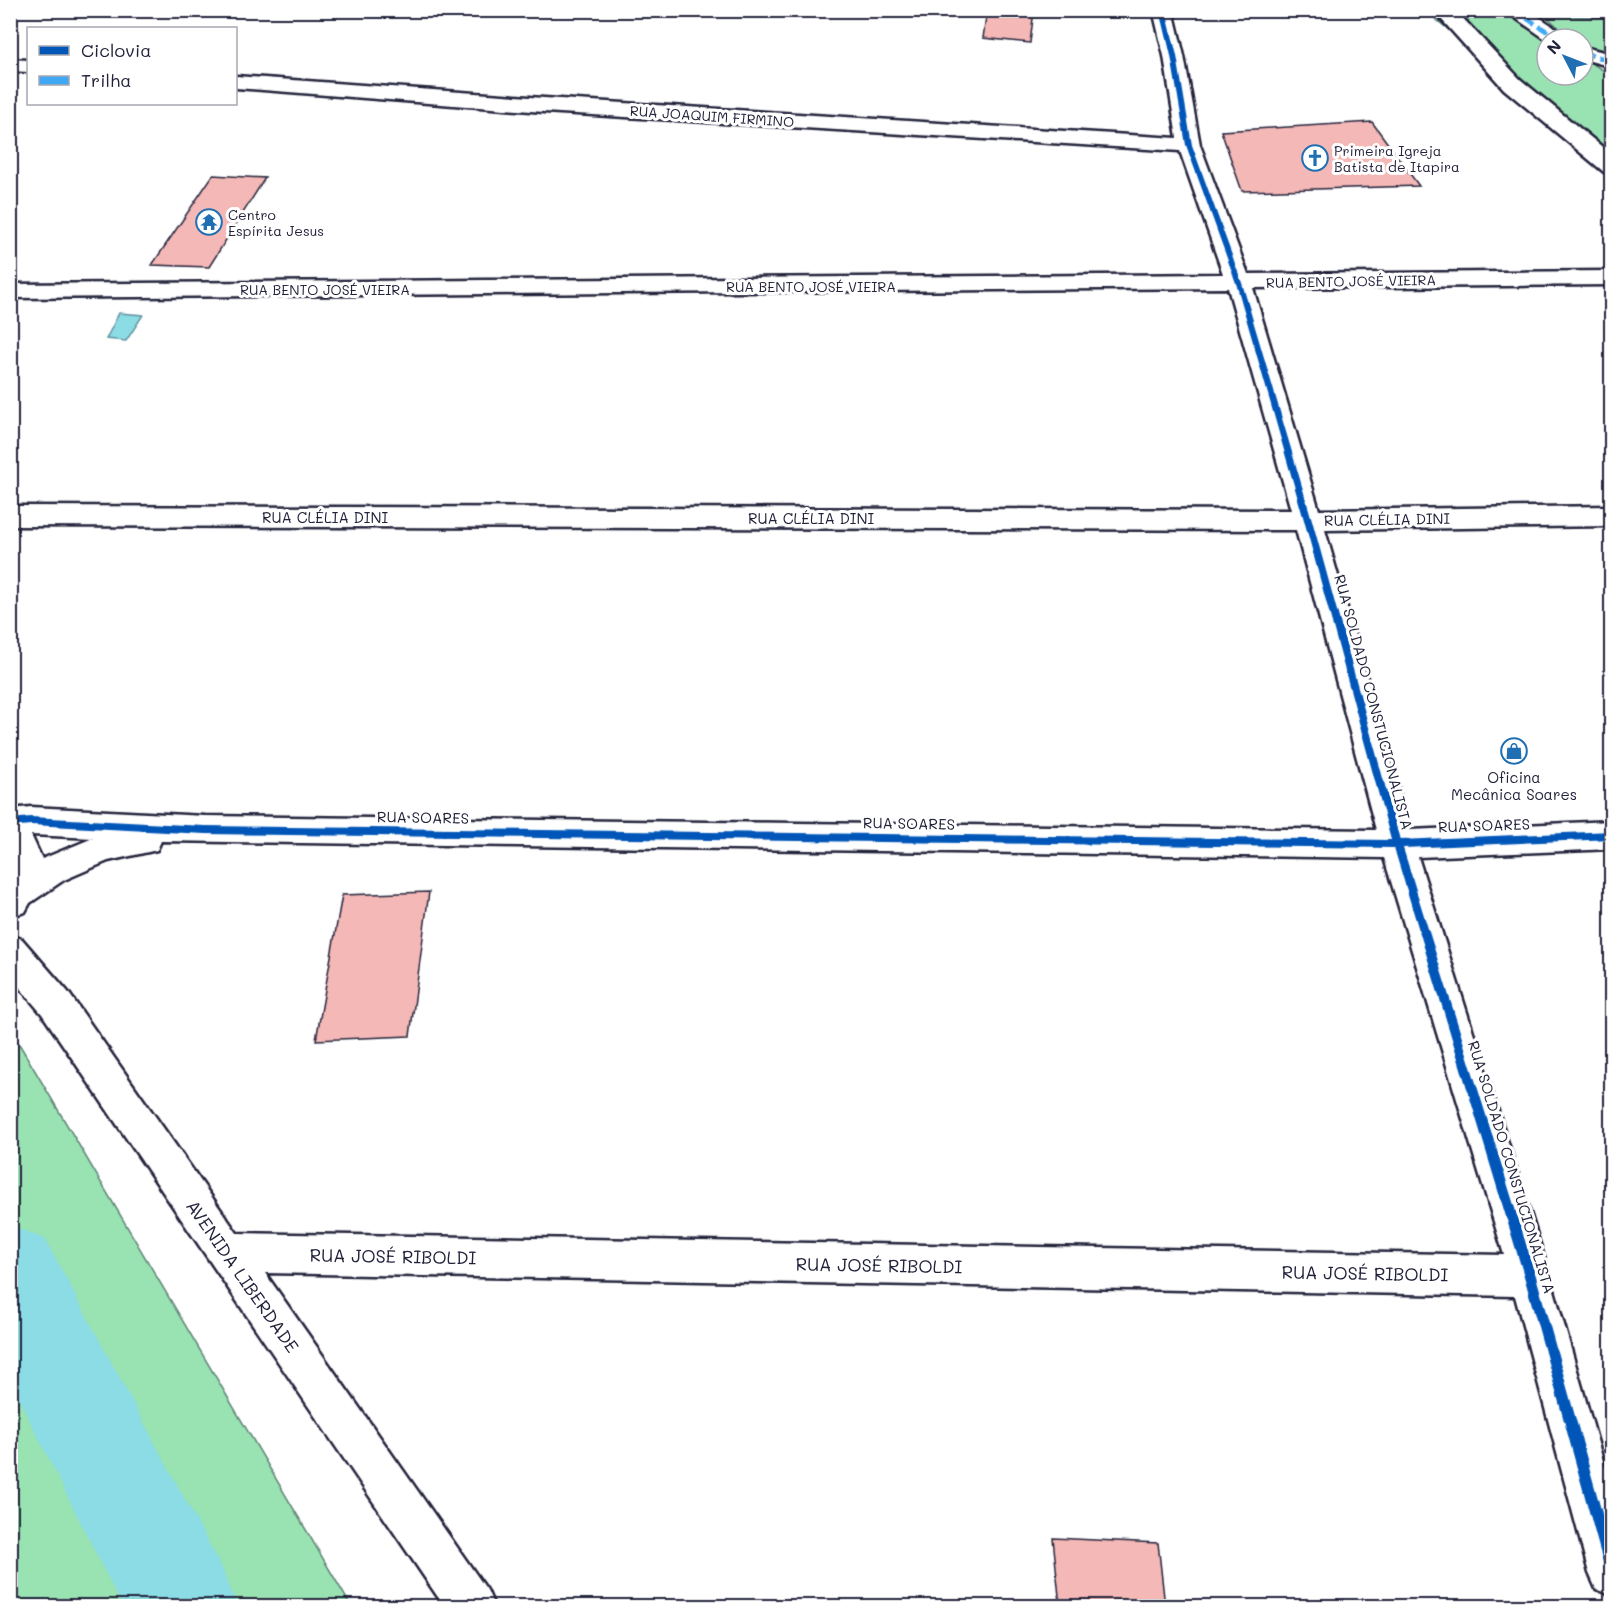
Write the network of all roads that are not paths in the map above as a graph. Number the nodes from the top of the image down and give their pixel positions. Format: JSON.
{"nodes":[{"id":1,"x":1163,"y":10,"type":"edge"},
{"id":2,"x":1443,"y":10,"type":"edge"},
{"id":3,"x":1515,"y":10,"type":"edge"},
{"id":4,"x":1541,"y":27,"type":"edge"},
{"id":5,"x":1595,"y":56,"type":"edge"},
{"id":6,"x":1611,"y":61,"type":"edge"},
{"id":7,"x":10,"y":65,"type":"edge"},
{"id":8,"x":27,"y":66,"type":"edge"},
{"id":9,"x":237,"y":82,"type":"edge"},
{"id":10,"x":1190,"y":145,"type":"junction"},
{"id":11,"x":1611,"y":167,"type":"edge"},
{"id":12,"x":1611,"y":278,"type":"edge"},
{"id":13,"x":1239,"y":283,"type":"junction"},
{"id":14,"x":10,"y":291,"type":"edge"},
{"id":15,"x":10,"y":516,"type":"edge"},
{"id":16,"x":1611,"y":516,"type":"edge"},
{"id":17,"x":1308,"y":520,"type":"junction"},
{"id":18,"x":10,"y":823,"type":"edge"},
{"id":19,"x":206,"y":830,"type":"junction"},
{"id":20,"x":10,"y":835,"type":"edge"},
{"id":21,"x":1611,"y":835,"type":"edge"},
{"id":22,"x":1397,"y":844,"type":"junction"},
{"id":23,"x":15,"y":899,"type":"edge"},
{"id":24,"x":10,"y":950,"type":"edge"},
{"id":25,"x":227,"y":1253,"type":"junction"},
{"id":26,"x":1530,"y":1276,"type":"junction"},
{"id":27,"x":1611,"y":1573,"type":"edge"},
{"id":28,"x":471,"y":1606,"type":"edge"}],
"edges":[{"from":1,"to":10,"type":"street","name":"RUA SOLDADO CONSTUCIONALISTA"},
{"from":2,"to":11,"type":"street"},
{"from":3,"to":4,"type":"street"},
{"from":5,"to":6,"type":"street"},
{"from":7,"to":8,"type":"street"},
{"from":9,"to":10,"type":"street","name":"RUA JOAQUIM FIRMINO"},
{"from":10,"to":13,"type":"street","name":"RUA SOLDADO CONSTUCIONALISTA"},
{"from":12,"to":13,"type":"street","name":"RUA BENTO JOSÉ VIEIRA"},
{"from":13,"to":14,"type":"street","name":"RUA BENTO JOSÉ VIEIRA"},
{"from":13,"to":17,"type":"street","name":"RUA SOLDADO CONSTUCIONALISTA"},
{"from":15,"to":17,"type":"street","name":"RUA CLÉLIA DINI"},
{"from":16,"to":17,"type":"street","name":"RUA CLÉLIA DINI"},
{"from":17,"to":22,"type":"street","name":"RUA SOLDADO CONSTUCIONALISTA"},
{"from":18,"to":19,"type":"street"},
{"from":19,"to":22,"type":"street","name":"RUA SOARES"},
{"from":19,"to":23,"type":"street"},
{"from":20,"to":23,"type":"street"},
{"from":21,"to":22,"type":"street","name":"RUA SOARES"},
{"from":22,"to":26,"type":"street","name":"RUA SOLDADO CONSTUCIONALISTA"},
{"from":24,"to":25,"type":"street","name":"AVENIDA LIBERDADE"},
{"from":25,"to":26,"type":"street","name":"RUA JOSÉ RIBOLDI"},
{"from":25,"to":28,"type":"street","name":"AVENIDA LIBERDADE"},
{"from":26,"to":27,"type":"street","name":"RUA SOLDADO CONSTUCIONALISTA"}]}
